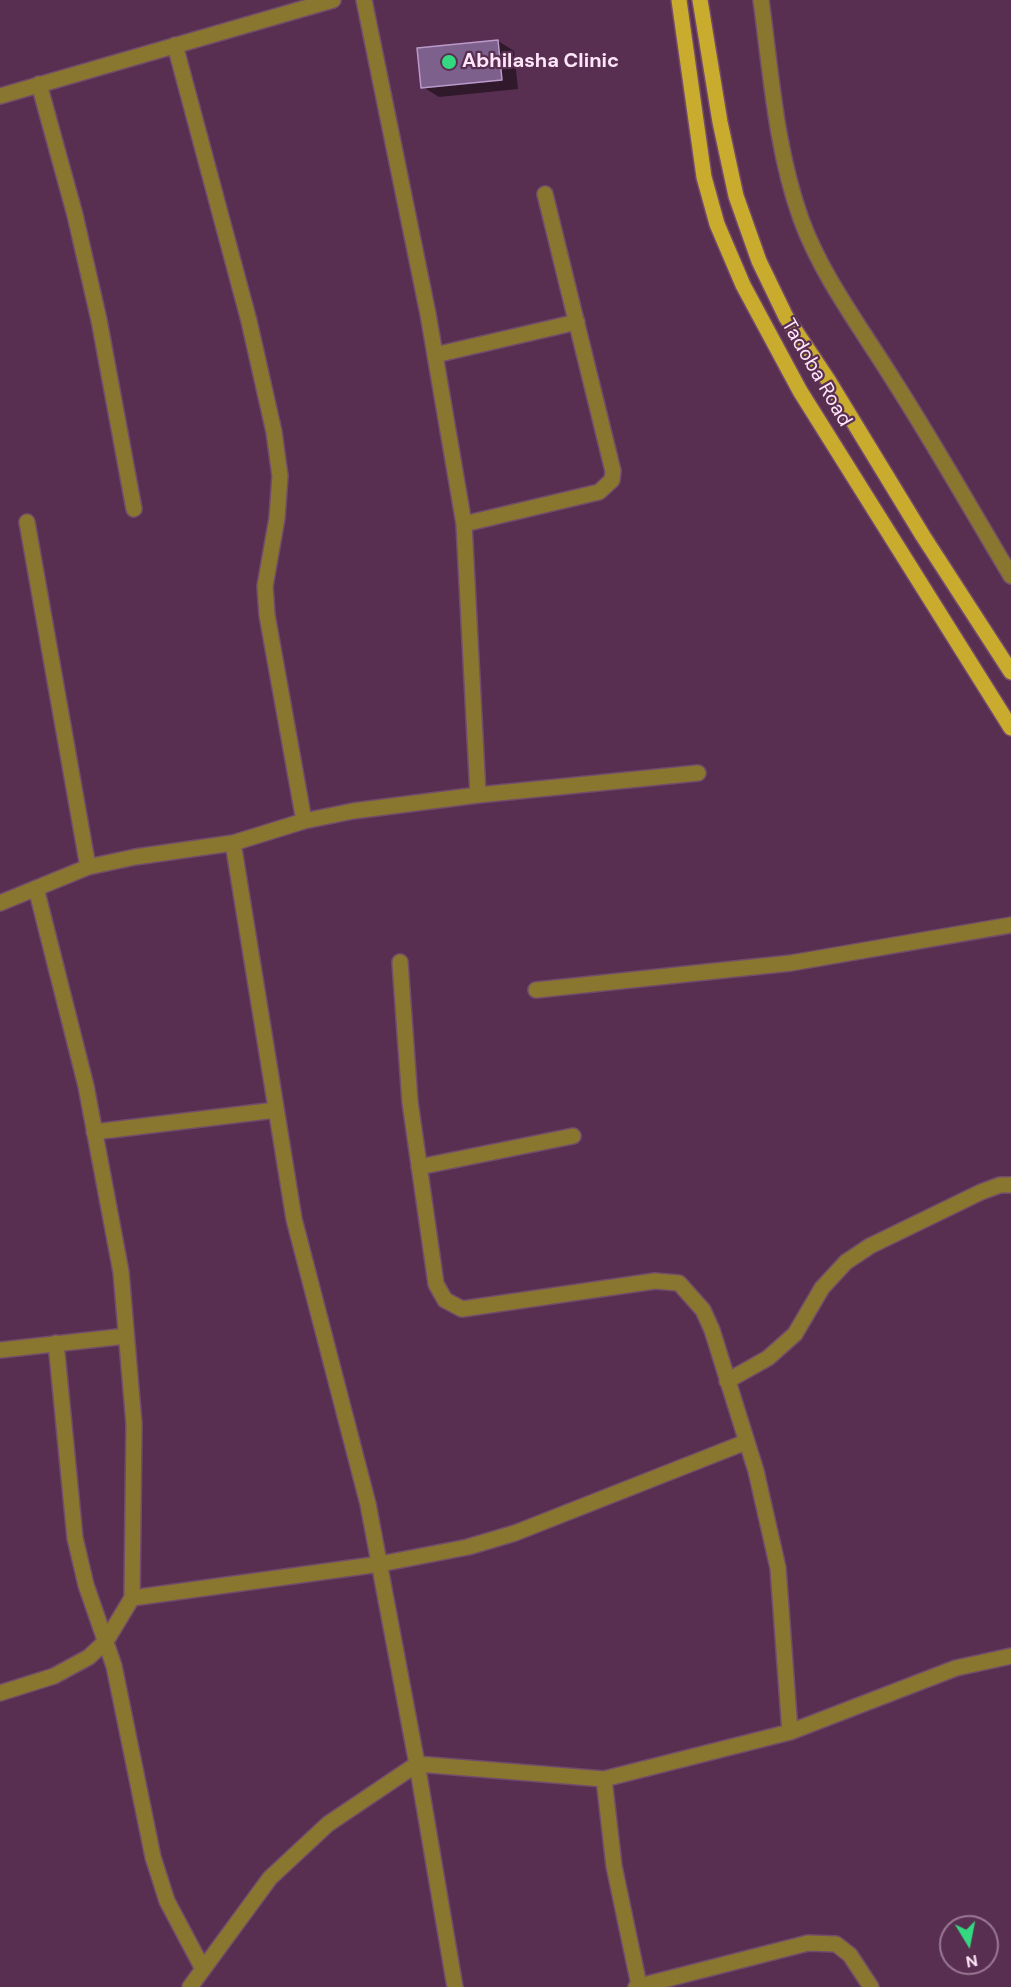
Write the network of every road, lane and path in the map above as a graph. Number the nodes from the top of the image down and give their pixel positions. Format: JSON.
{"nodes":[{"id":1,"x":333,"y":0,"type":"edge"},
{"id":2,"x":364,"y":0,"type":"edge"},
{"id":3,"x":679,"y":0,"type":"edge"},
{"id":4,"x":700,"y":0,"type":"edge"},
{"id":5,"x":761,"y":0,"type":"edge"},
{"id":6,"x":175,"y":45,"type":"junction"},
{"id":7,"x":39,"y":84,"type":"junction"},
{"id":8,"x":0,"y":96,"type":"edge"},
{"id":9,"x":545,"y":194,"type":"dead end"},
{"id":10,"x":577,"y":322,"type":"junction"},
{"id":11,"x":435,"y":355,"type":"junction"},
{"id":12,"x":134,"y":509,"type":"dead end"},
{"id":13,"x":27,"y":522,"type":"dead end"},
{"id":14,"x":464,"y":524,"type":"junction"},
{"id":15,"x":1011,"y":576,"type":"edge"},
{"id":16,"x":1011,"y":672,"type":"edge"},
{"id":17,"x":1011,"y":729,"type":"edge"},
{"id":18,"x":698,"y":772,"type":"dead end"},
{"id":19,"x":478,"y":795,"type":"junction"},
{"id":20,"x":304,"y":820,"type":"junction"},
{"id":21,"x":233,"y":843,"type":"junction"},
{"id":22,"x":88,"y":867,"type":"junction"},
{"id":23,"x":36,"y":888,"type":"junction"},
{"id":24,"x":0,"y":903,"type":"edge"},
{"id":25,"x":1011,"y":925,"type":"edge"},
{"id":26,"x":400,"y":962,"type":"dead end"},
{"id":27,"x":536,"y":990,"type":"dead end"},
{"id":28,"x":276,"y":1110,"type":"junction"},
{"id":29,"x":94,"y":1132,"type":"junction"},
{"id":30,"x":573,"y":1136,"type":"dead end"},
{"id":31,"x":419,"y":1167,"type":"junction"},
{"id":32,"x":1011,"y":1185,"type":"edge"},
{"id":33,"x":126,"y":1336,"type":"junction"},
{"id":34,"x":56,"y":1343,"type":"junction"},
{"id":35,"x":0,"y":1350,"type":"edge"},
{"id":36,"x":727,"y":1381,"type":"junction"},
{"id":37,"x":746,"y":1442,"type":"junction"},
{"id":38,"x":380,"y":1564,"type":"junction"},
{"id":39,"x":132,"y":1598,"type":"junction"},
{"id":40,"x":106,"y":1641,"type":"junction"},
{"id":41,"x":1011,"y":1656,"type":"edge"},
{"id":42,"x":0,"y":1693,"type":"edge"},
{"id":43,"x":790,"y":1732,"type":"junction"},
{"id":44,"x":417,"y":1764,"type":"junction"},
{"id":45,"x":604,"y":1779,"type":"junction"},
{"id":46,"x":203,"y":1969,"type":"junction"},
{"id":47,"x":637,"y":1986,"type":"edge"},
{"id":48,"x":190,"y":1987,"type":"edge"},
{"id":49,"x":455,"y":1987,"type":"edge"},
{"id":50,"x":871,"y":1987,"type":"edge"}],
"edges":[{"from":1,"to":6,"type":"street"},
{"from":2,"to":11,"type":"street"},
{"from":3,"to":17,"type":"main road","name":"Tadoba Road"},
{"from":4,"to":16,"type":"main road","name":"Tadoba Road"},
{"from":5,"to":15,"type":"street"},
{"from":6,"to":7,"type":"street"},
{"from":6,"to":20,"type":"street"},
{"from":7,"to":8,"type":"street"},
{"from":7,"to":12,"type":"street"},
{"from":9,"to":10,"type":"street"},
{"from":10,"to":11,"type":"street"},
{"from":10,"to":14,"type":"street"},
{"from":11,"to":14,"type":"street"},
{"from":13,"to":22,"type":"street"},
{"from":14,"to":19,"type":"street"},
{"from":18,"to":19,"type":"street"},
{"from":19,"to":20,"type":"street"},
{"from":20,"to":21,"type":"street"},
{"from":21,"to":22,"type":"street"},
{"from":21,"to":28,"type":"street"},
{"from":22,"to":23,"type":"street"},
{"from":23,"to":24,"type":"street"},
{"from":23,"to":29,"type":"street"},
{"from":25,"to":27,"type":"street"},
{"from":26,"to":31,"type":"street"},
{"from":28,"to":29,"type":"street"},
{"from":28,"to":38,"type":"street"},
{"from":29,"to":33,"type":"street"},
{"from":30,"to":31,"type":"street"},
{"from":31,"to":36,"type":"street"},
{"from":32,"to":36,"type":"street"},
{"from":33,"to":34,"type":"street"},
{"from":33,"to":39,"type":"street"},
{"from":34,"to":35,"type":"street"},
{"from":34,"to":40,"type":"street"},
{"from":36,"to":37,"type":"street"},
{"from":37,"to":38,"type":"street"},
{"from":37,"to":43,"type":"street"},
{"from":38,"to":39,"type":"street"},
{"from":38,"to":44,"type":"street"},
{"from":39,"to":40,"type":"street"},
{"from":40,"to":42,"type":"street"},
{"from":40,"to":46,"type":"street"},
{"from":41,"to":43,"type":"street"},
{"from":43,"to":45,"type":"street"},
{"from":44,"to":45,"type":"street"},
{"from":44,"to":46,"type":"street"},
{"from":44,"to":49,"type":"street"},
{"from":45,"to":47,"type":"street"},
{"from":46,"to":48,"type":"street"},
{"from":47,"to":50,"type":"street"}]}
